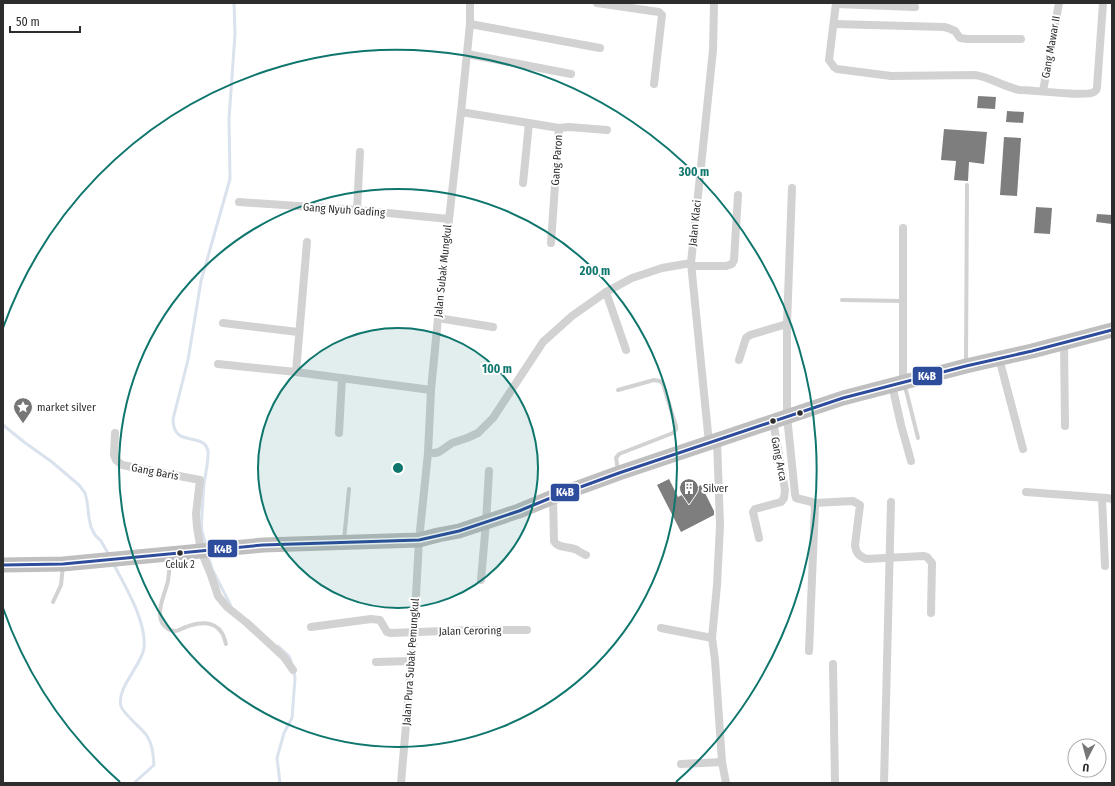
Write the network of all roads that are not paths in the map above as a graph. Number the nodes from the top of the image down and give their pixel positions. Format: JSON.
{"nodes":[{"id":1,"x":470,"y":3,"type":"edge"},
{"id":2,"x":597,"y":3,"type":"edge"},
{"id":3,"x":714,"y":3,"type":"edge"},
{"id":4,"x":1059,"y":3,"type":"edge"},
{"id":5,"x":1103,"y":3,"type":"edge"},
{"id":6,"x":836,"y":4,"type":"edge"},
{"id":7,"x":915,"y":7,"type":"dead end"},
{"id":8,"x":470,"y":24,"type":"junction"},
{"id":9,"x":834,"y":24,"type":"junction"},
{"id":10,"x":1021,"y":39,"type":"dead end"},
{"id":11,"x":600,"y":48,"type":"dead end"},
{"id":12,"x":467,"y":54,"type":"junction"},
{"id":13,"x":571,"y":74,"type":"dead end"},
{"id":14,"x":654,"y":84,"type":"dead end"},
{"id":15,"x":1043,"y":91,"type":"junction"},
{"id":16,"x":461,"y":112,"type":"junction"},
{"id":17,"x":529,"y":123,"type":"junction"},
{"id":18,"x":560,"y":128,"type":"junction"},
{"id":19,"x":607,"y":130,"type":"dead end"},
{"id":20,"x":360,"y":152,"type":"dead end"},
{"id":21,"x":523,"y":183,"type":"dead end"},
{"id":22,"x":967,"y":186,"type":"dead end"},
{"id":23,"x":792,"y":188,"type":"dead end"},
{"id":24,"x":738,"y":195,"type":"dead end"},
{"id":25,"x":239,"y":202,"type":"dead end"},
{"id":26,"x":357,"y":210,"type":"junction"},
{"id":27,"x":449,"y":219,"type":"junction"},
{"id":28,"x":904,"y":228,"type":"dead end"},
{"id":29,"x":307,"y":242,"type":"dead end"},
{"id":30,"x":551,"y":243,"type":"dead end"},
{"id":31,"x":692,"y":264,"type":"junction"},
{"id":32,"x":606,"y":292,"type":"junction"},
{"id":33,"x":842,"y":300,"type":"dead end"},
{"id":34,"x":903,"y":301,"type":"junction"},
{"id":35,"x":438,"y":318,"type":"junction"},
{"id":36,"x":222,"y":323,"type":"dead end"},
{"id":37,"x":788,"y":324,"type":"junction"},
{"id":38,"x":493,"y":327,"type":"dead end"},
{"id":39,"x":1112,"y":330,"type":"edge"},
{"id":40,"x":298,"y":332,"type":"junction"},
{"id":41,"x":1064,"y":342,"type":"junction"},
{"id":42,"x":626,"y":350,"type":"dead end"},
{"id":43,"x":999,"y":358,"type":"junction"},
{"id":44,"x":739,"y":360,"type":"dead end"},
{"id":45,"x":218,"y":364,"type":"dead end"},
{"id":46,"x":966,"y":366,"type":"junction"},
{"id":47,"x":296,"y":372,"type":"junction"},
{"id":48,"x":342,"y":378,"type":"junction"},
{"id":49,"x":898,"y":384,"type":"junction"},
{"id":50,"x":431,"y":390,"type":"junction"},
{"id":51,"x":618,"y":390,"type":"dead end"},
{"id":52,"x":788,"y":416,"type":"junction"},
{"id":53,"x":773,"y":426,"type":"junction"},
{"id":54,"x":1065,"y":426,"type":"dead end"},
{"id":55,"x":115,"y":433,"type":"dead end"},
{"id":56,"x":339,"y":433,"type":"dead end"},
{"id":57,"x":918,"y":438,"type":"dead end"},
{"id":58,"x":713,"y":441,"type":"junction"},
{"id":59,"x":1023,"y":449,"type":"dead end"},
{"id":60,"x":428,"y":452,"type":"junction"},
{"id":61,"x":911,"y":461,"type":"dead end"},
{"id":62,"x":489,"y":471,"type":"dead end"},
{"id":63,"x":619,"y":473,"type":"junction"},
{"id":64,"x":349,"y":489,"type":"dead end"},
{"id":65,"x":1026,"y":492,"type":"dead end"},
{"id":66,"x":553,"y":497,"type":"junction"},
{"id":67,"x":1102,"y":498,"type":"junction"},
{"id":68,"x":1112,"y":500,"type":"edge"},
{"id":69,"x":891,"y":502,"type":"dead end"},
{"id":70,"x":814,"y":503,"type":"junction"},
{"id":71,"x":486,"y":522,"type":"junction"},
{"id":72,"x":759,"y":538,"type":"dead end"},
{"id":73,"x":419,"y":540,"type":"junction"},
{"id":74,"x":344,"y":542,"type":"junction"},
{"id":75,"x":205,"y":551,"type":"junction"},
{"id":76,"x":170,"y":554,"type":"junction"},
{"id":77,"x":586,"y":555,"type":"dead end"},
{"id":78,"x":890,"y":558,"type":"junction"},
{"id":79,"x":64,"y":564,"type":"junction"},
{"id":80,"x":3,"y":565,"type":"edge"},
{"id":81,"x":1105,"y":566,"type":"dead end"},
{"id":82,"x":481,"y":580,"type":"dead end"},
{"id":83,"x":53,"y":602,"type":"dead end"},
{"id":84,"x":931,"y":613,"type":"dead end"},
{"id":85,"x":311,"y":627,"type":"dead end"},
{"id":86,"x":661,"y":628,"type":"dead end"},
{"id":87,"x":527,"y":630,"type":"dead end"},
{"id":88,"x":414,"y":632,"type":"junction"},
{"id":89,"x":712,"y":638,"type":"junction"},
{"id":90,"x":226,"y":644,"type":"dead end"},
{"id":91,"x":809,"y":651,"type":"dead end"},
{"id":92,"x":411,"y":661,"type":"junction"},
{"id":93,"x":376,"y":662,"type":"dead end"},
{"id":94,"x":833,"y":664,"type":"dead end"},
{"id":95,"x":293,"y":670,"type":"dead end"},
{"id":96,"x":722,"y":762,"type":"junction"},
{"id":97,"x":681,"y":764,"type":"dead end"},
{"id":98,"x":401,"y":783,"type":"edge"},
{"id":99,"x":726,"y":783,"type":"edge"},
{"id":100,"x":835,"y":783,"type":"edge"},
{"id":101,"x":884,"y":783,"type":"edge"}],
"edges":[{"from":1,"to":8,"type":"street","name":"Jalan Subak Mungkul"},
{"from":2,"to":14,"type":"street"},
{"from":3,"to":31,"type":"street","name":"Jalan Klaci"},
{"from":4,"to":15,"type":"street","name":"Gang Mawar II"},
{"from":5,"to":15,"type":"street"},
{"from":6,"to":7,"type":"street"},
{"from":6,"to":9,"type":"street"},
{"from":8,"to":11,"type":"street"},
{"from":8,"to":12,"type":"street","name":"Jalan Subak Mungkul"},
{"from":9,"to":10,"type":"street"},
{"from":9,"to":15,"type":"street"},
{"from":12,"to":13,"type":"street"},
{"from":12,"to":16,"type":"street","name":"Jalan Subak Mungkul"},
{"from":16,"to":17,"type":"street","name":"Gang Paron"},
{"from":16,"to":27,"type":"street","name":"Jalan Subak Mungkul"},
{"from":17,"to":18,"type":"street","name":"Gang Paron"},
{"from":17,"to":21,"type":"street"},
{"from":18,"to":19,"type":"street"},
{"from":18,"to":30,"type":"street","name":"Gang Paron"},
{"from":20,"to":26,"type":"street"},
{"from":22,"to":46,"type":"lane"},
{"from":23,"to":37,"type":"street"},
{"from":24,"to":31,"type":"street"},
{"from":25,"to":26,"type":"street","name":"Gang Nyuh Gading"},
{"from":26,"to":27,"type":"street","name":"Gang Nyuh Gading"},
{"from":27,"to":35,"type":"street","name":"Jalan Subak Mungkul"},
{"from":28,"to":34,"type":"street"},
{"from":29,"to":40,"type":"street"},
{"from":31,"to":32,"type":"street"},
{"from":31,"to":58,"type":"street","name":"Jalan Klaci"},
{"from":32,"to":42,"type":"street"},
{"from":32,"to":60,"type":"street"},
{"from":33,"to":34,"type":"lane"},
{"from":34,"to":49,"type":"street"},
{"from":35,"to":38,"type":"street"},
{"from":35,"to":50,"type":"street","name":"Jalan Subak Mungkul"},
{"from":36,"to":40,"type":"street"},
{"from":37,"to":44,"type":"street"},
{"from":37,"to":52,"type":"street"},
{"from":39,"to":41,"type":"highway"},
{"from":40,"to":47,"type":"street"},
{"from":41,"to":43,"type":"highway"},
{"from":41,"to":54,"type":"street"},
{"from":43,"to":46,"type":"highway"},
{"from":43,"to":59,"type":"street"},
{"from":45,"to":47,"type":"street"},
{"from":46,"to":49,"type":"highway"},
{"from":47,"to":48,"type":"street"},
{"from":48,"to":50,"type":"street"},
{"from":48,"to":56,"type":"street"},
{"from":49,"to":52,"type":"highway"},
{"from":49,"to":57,"type":"lane"},
{"from":49,"to":61,"type":"street"},
{"from":50,"to":60,"type":"street","name":"Jalan Subak Mungkul"},
{"from":51,"to":63,"type":"lane"},
{"from":52,"to":53,"type":"highway"},
{"from":52,"to":70,"type":"street"},
{"from":53,"to":58,"type":"highway"},
{"from":53,"to":72,"type":"street","name":"Gang Arca"},
{"from":55,"to":75,"type":"street","name":"Gang Baris"},
{"from":58,"to":63,"type":"highway"},
{"from":58,"to":89,"type":"street","name":"Jalan Klaci"},
{"from":60,"to":73,"type":"street","name":"Jalan Subak Mungkul"},
{"from":62,"to":71,"type":"street"},
{"from":63,"to":66,"type":"highway"},
{"from":64,"to":74,"type":"lane"},
{"from":65,"to":67,"type":"street"},
{"from":66,"to":71,"type":"highway"},
{"from":66,"to":77,"type":"street"},
{"from":67,"to":68,"type":"street"},
{"from":67,"to":81,"type":"street"},
{"from":69,"to":78,"type":"street"},
{"from":70,"to":78,"type":"street"},
{"from":70,"to":91,"type":"street"},
{"from":71,"to":73,"type":"highway"},
{"from":71,"to":82,"type":"street"},
{"from":73,"to":74,"type":"highway"},
{"from":73,"to":88,"type":"street","name":"Jalan Pura Subak Pemungkul"},
{"from":74,"to":75,"type":"highway"},
{"from":75,"to":76,"type":"highway"},
{"from":75,"to":95,"type":"street"},
{"from":76,"to":79,"type":"highway"},
{"from":76,"to":90,"type":"lane"},
{"from":78,"to":84,"type":"street"},
{"from":78,"to":101,"type":"street"},
{"from":79,"to":80,"type":"highway"},
{"from":79,"to":83,"type":"lane"},
{"from":85,"to":88,"type":"street","name":"Jalan Ceroring"},
{"from":86,"to":89,"type":"street"},
{"from":87,"to":88,"type":"street","name":"Jalan Ceroring"},
{"from":88,"to":92,"type":"street","name":"Jalan Pura Subak Pemungkul"},
{"from":89,"to":96,"type":"street","name":"Jalan Klaci"},
{"from":92,"to":93,"type":"street"},
{"from":92,"to":98,"type":"street","name":"Jalan Pura Subak Pemungkul"},
{"from":94,"to":100,"type":"street"},
{"from":96,"to":97,"type":"street"},
{"from":96,"to":99,"type":"street","name":"Jalan Klaci"}]}
